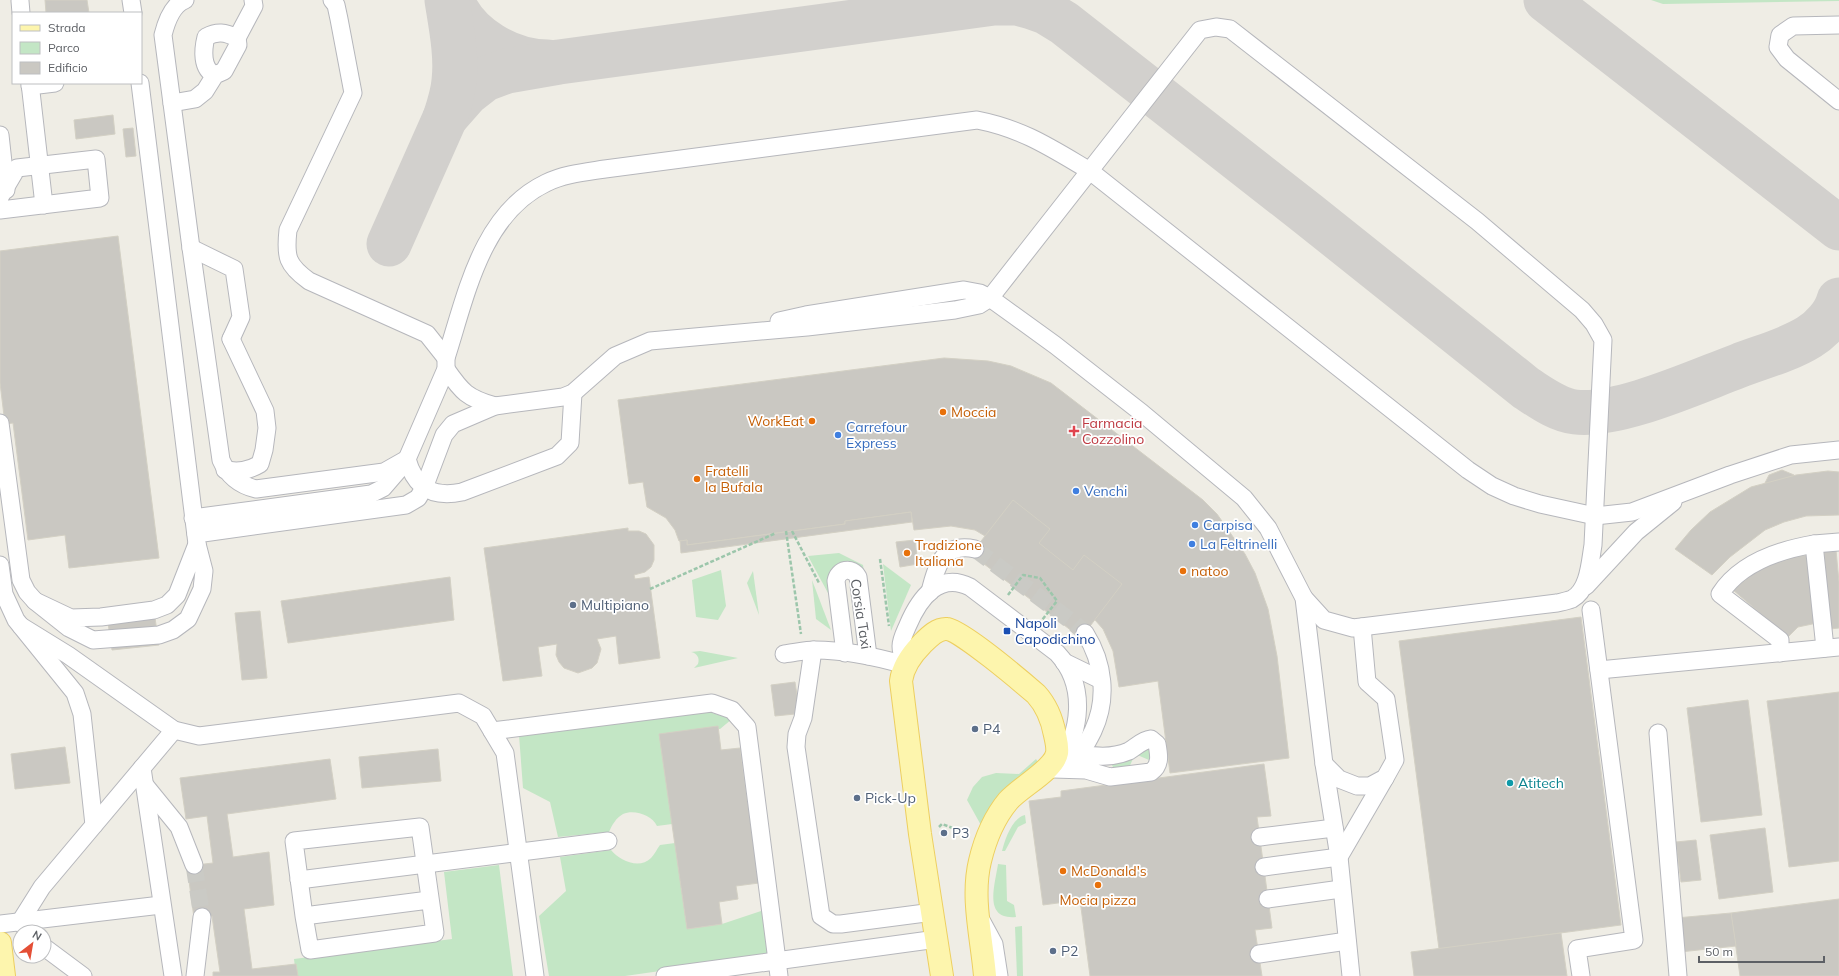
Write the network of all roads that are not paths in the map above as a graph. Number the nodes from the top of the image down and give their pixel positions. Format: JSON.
{"nodes":[{"id":1,"x":131,"y":0,"type":"edge"},
{"id":2,"x":185,"y":0,"type":"edge"},
{"id":3,"x":253,"y":0,"type":"edge"},
{"id":4,"x":332,"y":0,"type":"edge"},
{"id":5,"x":133,"y":12,"type":"edge"},
{"id":6,"x":1839,"y":25,"type":"edge"},
{"id":7,"x":237,"y":38,"type":"junction"},
{"id":8,"x":215,"y":75,"type":"junction"},
{"id":9,"x":30,"y":84,"type":"edge"},
{"id":10,"x":140,"y":84,"type":"edge"},
{"id":11,"x":1839,"y":101,"type":"edge"},
{"id":12,"x":172,"y":103,"type":"junction"},
{"id":13,"x":0,"y":134,"type":"edge"},
{"id":14,"x":39,"y":166,"type":"junction"},
{"id":15,"x":1090,"y":172,"type":"junction"},
{"id":16,"x":3,"y":201,"type":"edge"},
{"id":17,"x":44,"y":205,"type":"junction"},
{"id":18,"x":191,"y":248,"type":"junction"},
{"id":19,"x":990,"y":298,"type":"junction"},
{"id":20,"x":231,"y":339,"type":"junction"},
{"id":21,"x":205,"y":342,"type":"junction"},
{"id":22,"x":446,"y":364,"type":"junction"},
{"id":23,"x":573,"y":393,"type":"junction"},
{"id":24,"x":495,"y":406,"type":"junction"},
{"id":25,"x":0,"y":423,"type":"edge"},
{"id":26,"x":1839,"y":450,"type":"edge"},
{"id":27,"x":407,"y":459,"type":"junction"},
{"id":28,"x":225,"y":470,"type":"junction"},
{"id":29,"x":424,"y":488,"type":"junction"},
{"id":30,"x":1686,"y":492,"type":"junction"},
{"id":31,"x":1595,"y":516,"type":"junction"},
{"id":32,"x":195,"y":532,"type":"junction"},
{"id":33,"x":1839,"y":542,"type":"edge"},
{"id":34,"x":1814,"y":544,"type":"junction"},
{"id":35,"x":975,"y":549,"type":"tunnel mouth"},
{"id":36,"x":0,"y":565,"type":"edge"},
{"id":37,"x":185,"y":578,"type":"junction"},
{"id":38,"x":1582,"y":590,"type":"junction"},
{"id":39,"x":930,"y":592,"type":"junction"},
{"id":40,"x":1304,"y":598,"type":"junction"},
{"id":41,"x":35,"y":601,"type":"junction"},
{"id":42,"x":1591,"y":610,"type":"dead end"},
{"id":43,"x":71,"y":618,"type":"junction"},
{"id":44,"x":188,"y":619,"type":"junction"},
{"id":45,"x":21,"y":626,"type":"junction"},
{"id":46,"x":1362,"y":628,"type":"junction"},
{"id":47,"x":1085,"y":633,"type":"tunnel mouth"},
{"id":48,"x":93,"y":640,"type":"junction"},
{"id":49,"x":1832,"y":648,"type":"edge"},
{"id":50,"x":813,"y":650,"type":"junction"},
{"id":51,"x":845,"y":653,"type":"junction"},
{"id":52,"x":1780,"y":653,"type":"junction"},
{"id":53,"x":784,"y":654,"type":"dead end"},
{"id":54,"x":868,"y":656,"type":"junction"},
{"id":55,"x":1064,"y":662,"type":"junction"},
{"id":56,"x":905,"y":664,"type":"junction"},
{"id":57,"x":1599,"y":670,"type":"junction"},
{"id":58,"x":1101,"y":680,"type":"junction"},
{"id":59,"x":174,"y":730,"type":"junction"},
{"id":60,"x":492,"y":731,"type":"junction"},
{"id":61,"x":1658,"y":733,"type":"dead end"},
{"id":62,"x":1068,"y":750,"type":"junction"},
{"id":63,"x":1324,"y":764,"type":"junction"},
{"id":64,"x":1048,"y":770,"type":"junction"},
{"id":65,"x":143,"y":776,"type":"junction"},
{"id":66,"x":1385,"y":778,"type":"junction"},
{"id":67,"x":94,"y":825,"type":"junction"},
{"id":68,"x":1334,"y":828,"type":"junction"},
{"id":69,"x":1260,"y":837,"type":"dead end"},
{"id":70,"x":608,"y":841,"type":"dead end"},
{"id":71,"x":518,"y":853,"type":"junction"},
{"id":72,"x":1339,"y":857,"type":"junction"},
{"id":73,"x":194,"y":865,"type":"tunnel mouth"},
{"id":74,"x":425,"y":865,"type":"junction"},
{"id":75,"x":1264,"y":867,"type":"dead end"},
{"id":76,"x":299,"y":880,"type":"junction"},
{"id":77,"x":1341,"y":889,"type":"junction"},
{"id":78,"x":1268,"y":899,"type":"dead end"},
{"id":79,"x":430,"y":900,"type":"junction"},
{"id":80,"x":161,"y":906,"type":"junction"},
{"id":81,"x":933,"y":912,"type":"junction"},
{"id":82,"x":304,"y":916,"type":"junction"},
{"id":83,"x":202,"y":917,"type":"tunnel mouth"},
{"id":84,"x":979,"y":917,"type":"junction"},
{"id":85,"x":0,"y":924,"type":"edge"},
{"id":86,"x":26,"y":924,"type":"edge"},
{"id":87,"x":44,"y":924,"type":"edge"},
{"id":88,"x":12,"y":925,"type":"edge"},
{"id":89,"x":937,"y":939,"type":"junction"},
{"id":90,"x":1347,"y":941,"type":"junction"},
{"id":91,"x":0,"y":943,"type":"edge"},
{"id":92,"x":52,"y":953,"type":"edge"},
{"id":93,"x":1259,"y":954,"type":"dead end"},
{"id":94,"x":778,"y":968,"type":"edge"},
{"id":95,"x":4,"y":976,"type":"edge"},
{"id":96,"x":83,"y":976,"type":"edge"},
{"id":97,"x":172,"y":976,"type":"edge"},
{"id":98,"x":195,"y":976,"type":"edge"},
{"id":99,"x":535,"y":976,"type":"edge"},
{"id":100,"x":665,"y":976,"type":"edge"},
{"id":101,"x":942,"y":976,"type":"edge"},
{"id":102,"x":985,"y":976,"type":"edge"},
{"id":103,"x":999,"y":976,"type":"edge"},
{"id":104,"x":1351,"y":976,"type":"edge"},
{"id":105,"x":1580,"y":976,"type":"edge"},
{"id":106,"x":1678,"y":976,"type":"edge"}],
"edges":[{"from":1,"to":5,"type":"lane"},
{"from":2,"to":12,"type":"lane"},
{"from":3,"to":7,"type":"lane"},
{"from":4,"to":22,"type":"lane"},
{"from":6,"to":11,"type":"lane"},
{"from":7,"to":8,"type":"lane"},
{"from":7,"to":8,"type":"lane"},
{"from":8,"to":12,"type":"lane"},
{"from":9,"to":14,"type":"lane"},
{"from":10,"to":32,"type":"lane"},
{"from":12,"to":18,"type":"lane"},
{"from":13,"to":16,"type":"lane"},
{"from":14,"to":16,"type":"lane"},
{"from":14,"to":17,"type":"lane"},
{"from":14,"to":17,"type":"lane"},
{"from":15,"to":19,"type":"lane"},
{"from":15,"to":22,"type":"lane"},
{"from":15,"to":31,"type":"lane"},
{"from":15,"to":31,"type":"lane"},
{"from":16,"to":17,"type":"lane"},
{"from":18,"to":20,"type":"lane"},
{"from":18,"to":21,"type":"lane"},
{"from":19,"to":23,"type":"lane"},
{"from":19,"to":40,"type":"lane"},
{"from":20,"to":21,"type":"lane"},
{"from":20,"to":28,"type":"lane"},
{"from":21,"to":28,"type":"lane"},
{"from":22,"to":24,"type":"lane"},
{"from":22,"to":27,"type":"lane"},
{"from":23,"to":24,"type":"lane"},
{"from":23,"to":29,"type":"lane"},
{"from":24,"to":29,"type":"lane"},
{"from":25,"to":41,"type":"lane"},
{"from":26,"to":30,"type":"lane"},
{"from":27,"to":28,"type":"lane"},
{"from":27,"to":29,"type":"lane"},
{"from":27,"to":32,"type":"lane"},
{"from":29,"to":32,"type":"lane"},
{"from":30,"to":31,"type":"lane"},
{"from":30,"to":38,"type":"lane"},
{"from":31,"to":38,"type":"lane"},
{"from":32,"to":37,"type":"lane"},
{"from":32,"to":44,"type":"lane"},
{"from":33,"to":34,"type":"lane"},
{"from":34,"to":49,"type":"lane"},
{"from":34,"to":52,"type":"lane"},
{"from":35,"to":39,"type":"lane"},
{"from":36,"to":45,"type":"lane"},
{"from":37,"to":43,"type":"lane"},
{"from":37,"to":44,"type":"lane"},
{"from":38,"to":46,"type":"lane"},
{"from":39,"to":55,"type":"lane"},
{"from":39,"to":56,"type":"lane"},
{"from":40,"to":46,"type":"lane"},
{"from":40,"to":63,"type":"lane"},
{"from":41,"to":43,"type":"lane"},
{"from":41,"to":48,"type":"lane"},
{"from":42,"to":57,"type":"lane"},
{"from":43,"to":48,"type":"lane"},
{"from":44,"to":48,"type":"lane"},
{"from":45,"to":59,"type":"lane"},
{"from":45,"to":67,"type":"lane"},
{"from":46,"to":66,"type":"lane"},
{"from":47,"to":58,"type":"lane"},
{"from":49,"to":52,"type":"lane"},
{"from":50,"to":51,"type":"lane"},
{"from":50,"to":53,"type":"lane"},
{"from":50,"to":81,"type":"lane"},
{"from":51,"to":54,"type":"lane"},
{"from":51,"to":54,"type":"lane","name":"Corsia Taxi"},
{"from":52,"to":57,"type":"lane"},
{"from":54,"to":56,"type":"lane"},
{"from":55,"to":58,"type":"lane"},
{"from":55,"to":62,"type":"lane"},
{"from":56,"to":62,"type":"main road"},
{"from":56,"to":81,"type":"main road"},
{"from":57,"to":105,"type":"lane"},
{"from":58,"to":62,"type":"lane"},
{"from":59,"to":60,"type":"lane"},
{"from":59,"to":65,"type":"lane"},
{"from":60,"to":71,"type":"lane"},
{"from":60,"to":94,"type":"lane"},
{"from":61,"to":106,"type":"lane"},
{"from":62,"to":64,"type":"main road"},
{"from":62,"to":64,"type":"lane"},
{"from":63,"to":66,"type":"lane"},
{"from":63,"to":68,"type":"lane"},
{"from":64,"to":84,"type":"main road"},
{"from":65,"to":67,"type":"lane"},
{"from":65,"to":73,"type":"lane"},
{"from":65,"to":80,"type":"lane"},
{"from":66,"to":72,"type":"lane"},
{"from":67,"to":86,"type":"lane"},
{"from":68,"to":69,"type":"lane"},
{"from":68,"to":72,"type":"lane"},
{"from":70,"to":71,"type":"lane"},
{"from":71,"to":74,"type":"lane"},
{"from":71,"to":99,"type":"lane"},
{"from":72,"to":75,"type":"lane"},
{"from":72,"to":77,"type":"lane"},
{"from":74,"to":76,"type":"lane"},
{"from":74,"to":76,"type":"lane"},
{"from":74,"to":79,"type":"lane"},
{"from":76,"to":82,"type":"lane"},
{"from":77,"to":78,"type":"lane"},
{"from":77,"to":90,"type":"lane"},
{"from":79,"to":82,"type":"lane"},
{"from":79,"to":82,"type":"lane"},
{"from":80,"to":87,"type":"lane"},
{"from":80,"to":97,"type":"lane"},
{"from":81,"to":89,"type":"main road"},
{"from":83,"to":98,"type":"lane"},
{"from":84,"to":102,"type":"main road"},
{"from":84,"to":103,"type":"lane"},
{"from":85,"to":88,"type":"lane"},
{"from":89,"to":94,"type":"lane"},
{"from":89,"to":101,"type":"main road"},
{"from":90,"to":93,"type":"lane"},
{"from":90,"to":104,"type":"lane"},
{"from":91,"to":95,"type":"main road"},
{"from":92,"to":96,"type":"lane"},
{"from":94,"to":100,"type":"lane"}]}
